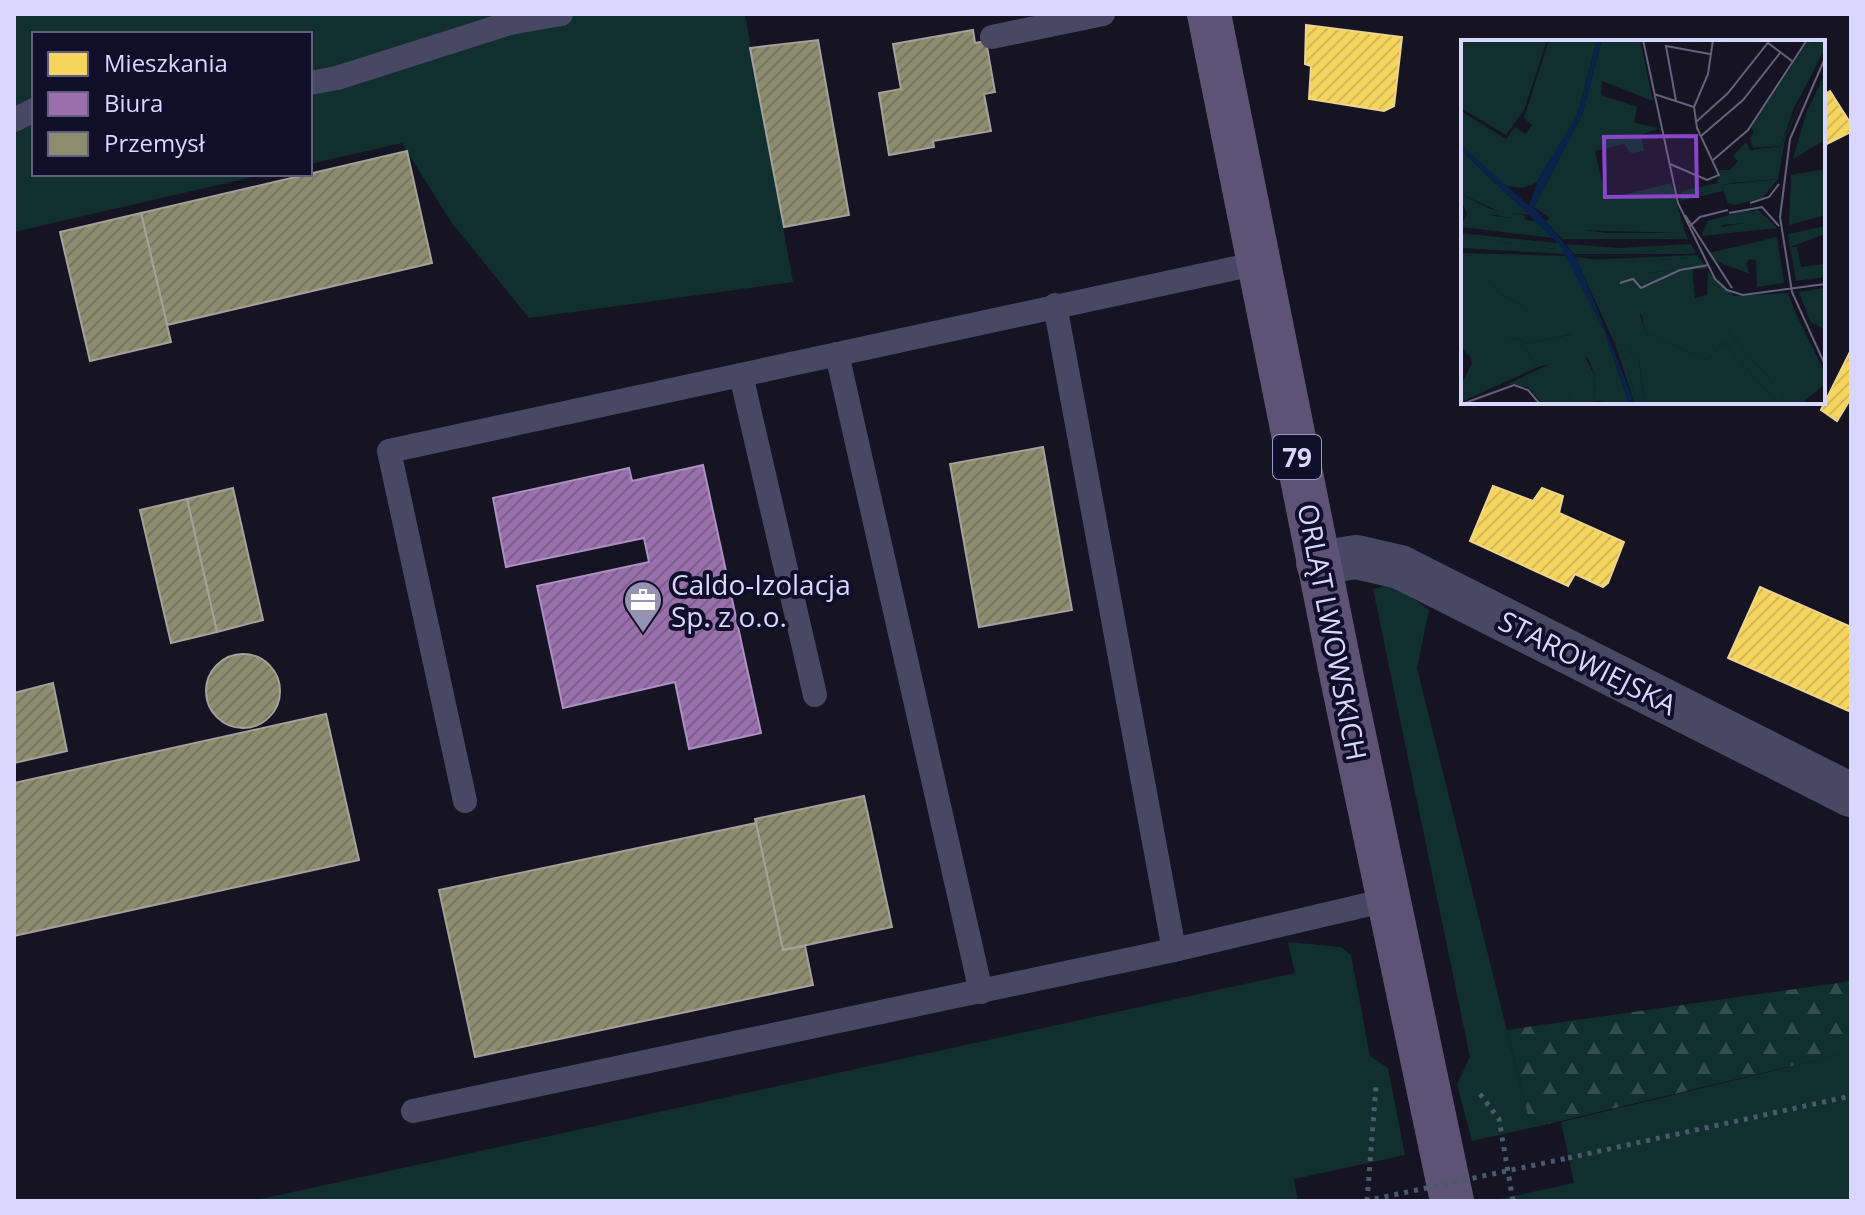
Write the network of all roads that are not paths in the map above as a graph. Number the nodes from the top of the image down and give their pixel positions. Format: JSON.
{"nodes":[{"id":1,"x":561,"y":14,"type":"edge"},
{"id":2,"x":1103,"y":14,"type":"edge"},
{"id":3,"x":1209,"y":14,"type":"edge"},
{"id":4,"x":992,"y":37,"type":"dead end"},
{"id":5,"x":312,"y":82,"type":"edge"},
{"id":6,"x":32,"y":111,"type":"edge"},
{"id":7,"x":14,"y":120,"type":"edge"},
{"id":8,"x":1259,"y":263,"type":"junction"},
{"id":9,"x":1055,"y":305,"type":"junction"},
{"id":10,"x":837,"y":354,"type":"junction"},
{"id":11,"x":741,"y":375,"type":"junction"},
{"id":12,"x":1318,"y":563,"type":"junction"},
{"id":13,"x":815,"y":695,"type":"dead end"},
{"id":14,"x":1851,"y":795,"type":"edge"},
{"id":15,"x":465,"y":801,"type":"dead end"},
{"id":16,"x":1387,"y":900,"type":"junction"},
{"id":17,"x":1174,"y":950,"type":"junction"},
{"id":18,"x":981,"y":992,"type":"junction"},
{"id":19,"x":413,"y":1111,"type":"dead end"},
{"id":20,"x":1452,"y":1201,"type":"edge"}],
"edges":[{"from":1,"to":5,"type":"lane"},
{"from":2,"to":4,"type":"lane"},
{"from":3,"to":8,"type":"main road","name":"ORLĄT LWOWSKICH","number":"79"},
{"from":6,"to":7,"type":"lane"},
{"from":8,"to":9,"type":"lane"},
{"from":8,"to":12,"type":"main road","name":"ORLĄT LWOWSKICH","number":"79"},
{"from":9,"to":10,"type":"lane"},
{"from":9,"to":17,"type":"lane"},
{"from":10,"to":11,"type":"lane"},
{"from":10,"to":18,"type":"lane"},
{"from":11,"to":13,"type":"lane"},
{"from":11,"to":15,"type":"lane"},
{"from":12,"to":14,"type":"street","name":"STAROWIEJSKA"},
{"from":12,"to":16,"type":"main road","name":"ORLĄT LWOWSKICH","number":"79"},
{"from":16,"to":17,"type":"lane"},
{"from":16,"to":20,"type":"main road","name":"ORLĄT LWOWSKICH","number":"79"},
{"from":17,"to":18,"type":"lane"},
{"from":18,"to":19,"type":"lane"}]}
